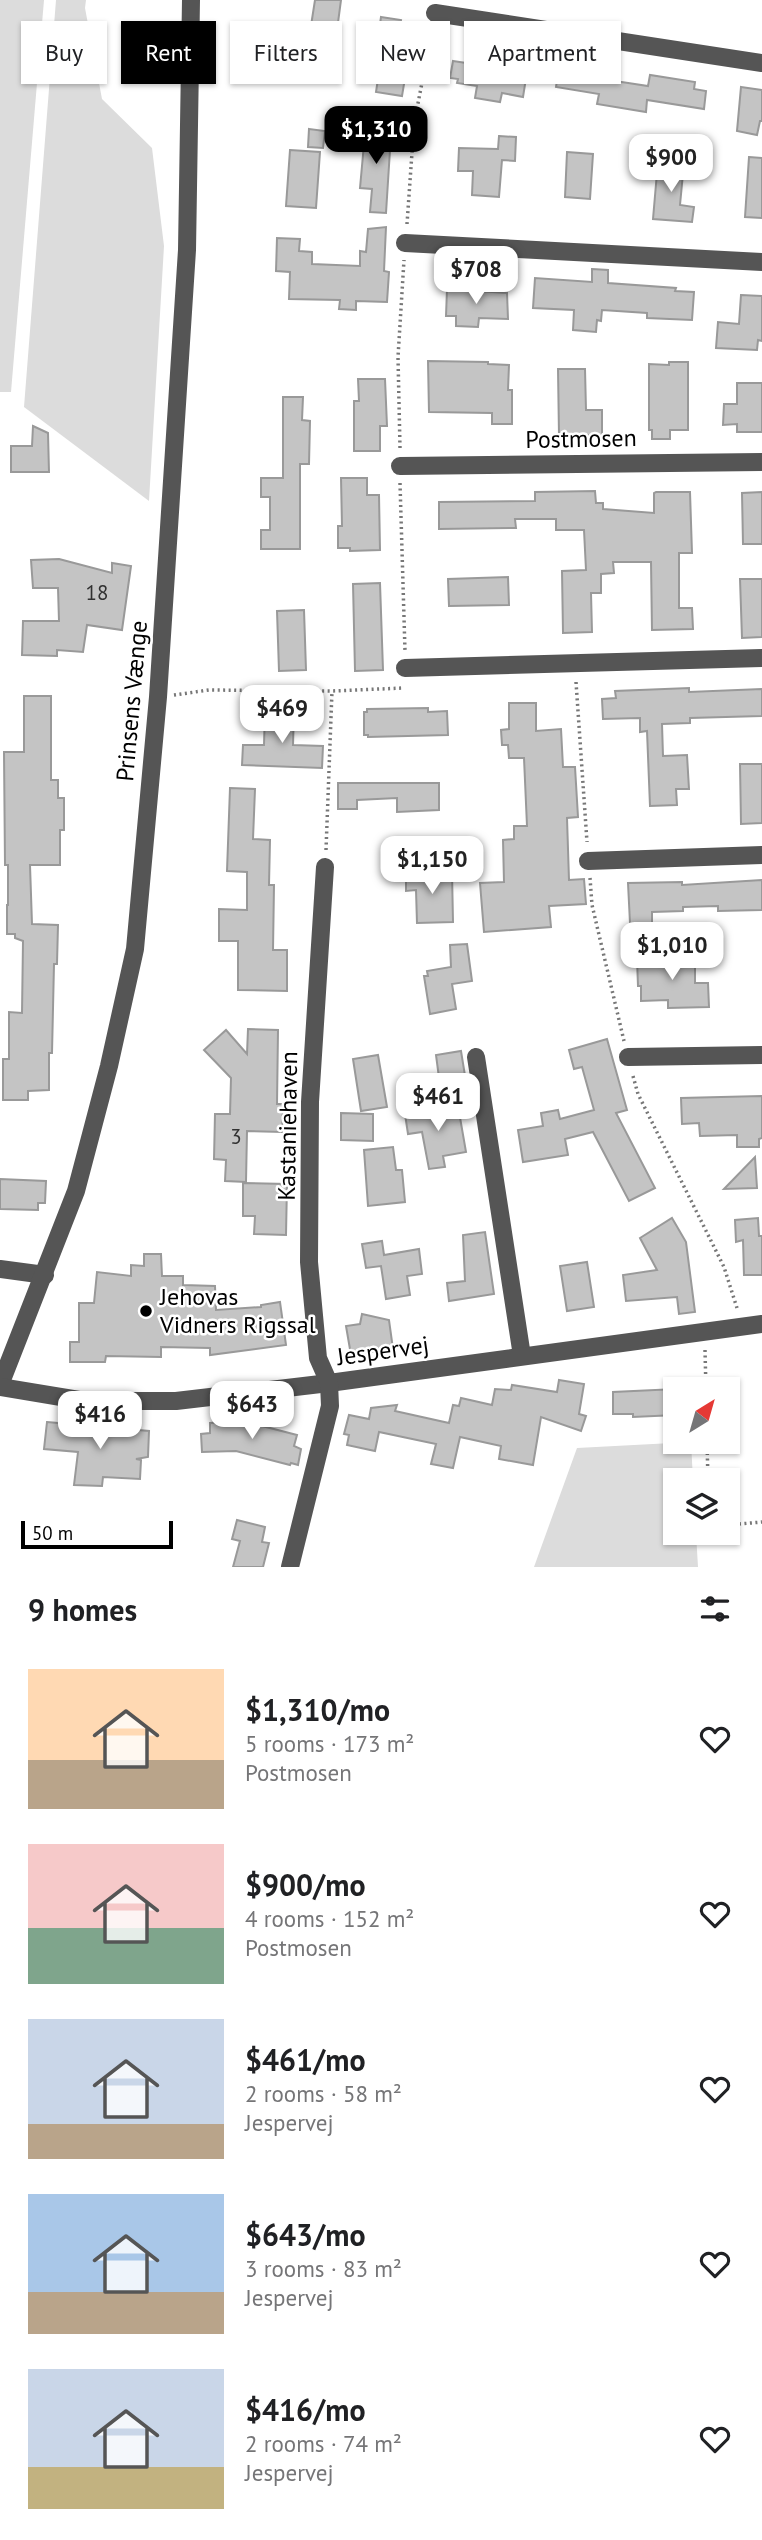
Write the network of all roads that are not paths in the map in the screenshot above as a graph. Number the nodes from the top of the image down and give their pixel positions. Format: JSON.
{"nodes":[{"id":1,"x":191,"y":0,"type":"edge"},
{"id":2,"x":435,"y":13,"type":"road end"},
{"id":3,"x":762,"y":63,"type":"edge"},
{"id":4,"x":405,"y":243,"type":"road end"},
{"id":5,"x":762,"y":261,"type":"edge"},
{"id":6,"x":762,"y":462,"type":"edge"},
{"id":7,"x":400,"y":466,"type":"road end"},
{"id":8,"x":762,"y":657,"type":"edge"},
{"id":9,"x":405,"y":668,"type":"road end"},
{"id":10,"x":762,"y":855,"type":"edge"},
{"id":11,"x":589,"y":861,"type":"road end"},
{"id":12,"x":325,"y":867,"type":"road end"},
{"id":13,"x":762,"y":1055,"type":"edge"},
{"id":14,"x":476,"y":1057,"type":"dead end"},
{"id":15,"x":628,"y":1058,"type":"road end"},
{"id":16,"x":0,"y":1269,"type":"edge"},
{"id":17,"x":45,"y":1275,"type":"junction"},
{"id":18,"x":762,"y":1324,"type":"edge"},
{"id":19,"x":522,"y":1356,"type":"junction"},
{"id":20,"x":329,"y":1383,"type":"junction"},
{"id":21,"x":0,"y":1386,"type":"edge"},
{"id":22,"x":290,"y":1567,"type":"edge"}],
"edges":[{"from":1,"to":17,"type":"street","name":"Prinsens Vænge"},
{"from":2,"to":3,"type":"street"},
{"from":4,"to":5,"type":"street"},
{"from":6,"to":7,"type":"street","name":"Postmosen"},
{"from":8,"to":9,"type":"street"},
{"from":10,"to":11,"type":"street"},
{"from":12,"to":20,"type":"street","name":"Kastaniehaven"},
{"from":13,"to":15,"type":"street"},
{"from":14,"to":19,"type":"street"},
{"from":16,"to":17,"type":"street"},
{"from":17,"to":21,"type":"street","name":"Prinsens Vænge"},
{"from":18,"to":19,"type":"street","name":"Jespervej"},
{"from":19,"to":20,"type":"street","name":"Jespervej"},
{"from":20,"to":21,"type":"street","name":"Jespervej"},
{"from":20,"to":22,"type":"street"}]}
